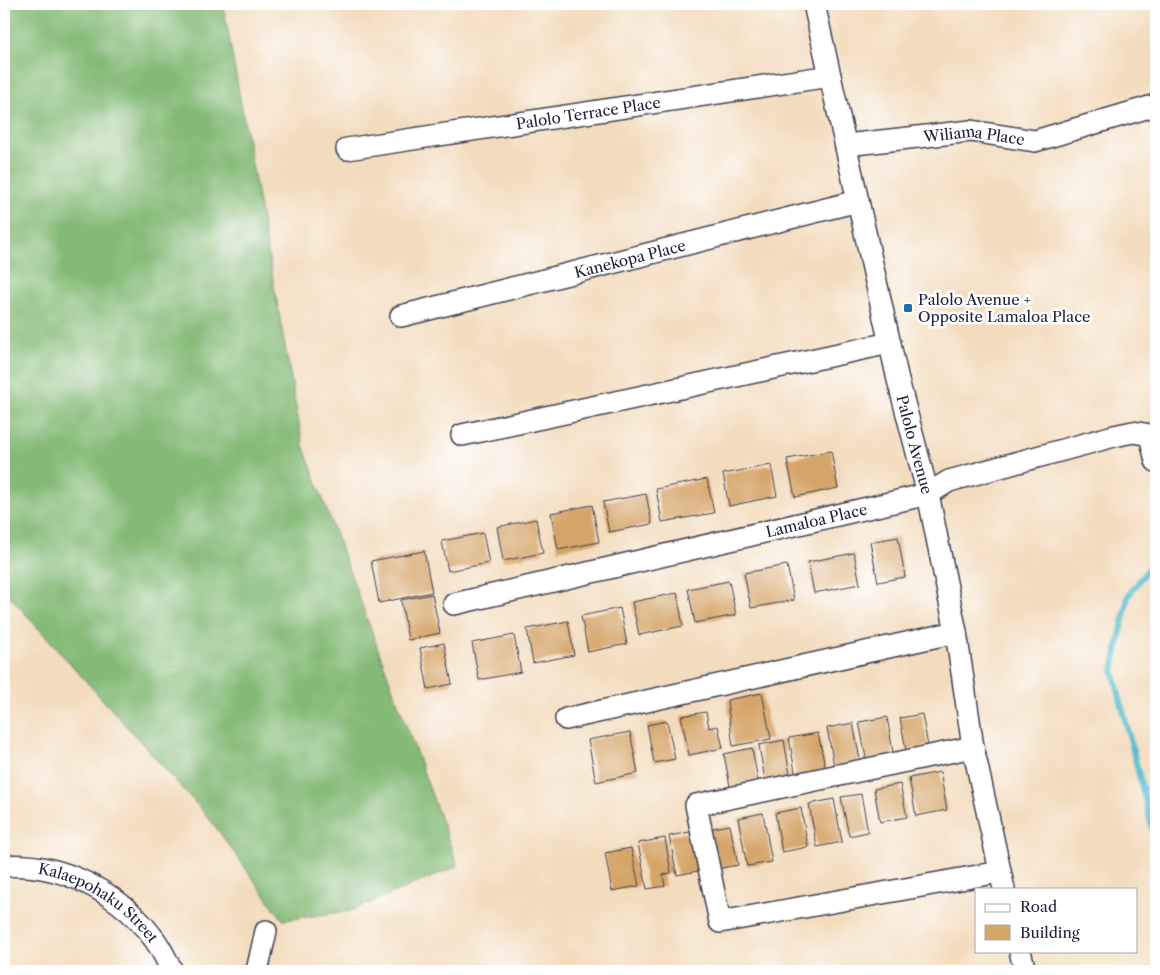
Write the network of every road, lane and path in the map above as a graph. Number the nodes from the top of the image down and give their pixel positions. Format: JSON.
{"nodes":[{"id":1,"x":814,"y":4,"type":"edge"},
{"id":2,"x":830,"y":76,"type":"junction"},
{"id":3,"x":1156,"y":105,"type":"edge"},
{"id":4,"x":846,"y":145,"type":"junction"},
{"id":5,"x":347,"y":150,"type":"dead end"},
{"id":6,"x":858,"y":201,"type":"junction"},
{"id":7,"x":400,"y":316,"type":"dead end"},
{"id":8,"x":890,"y":342,"type":"junction"},
{"id":9,"x":462,"y":435,"type":"dead end"},
{"id":10,"x":1156,"y":461,"type":"edge"},
{"id":11,"x":928,"y":494,"type":"junction"},
{"id":12,"x":454,"y":604,"type":"dead end"},
{"id":13,"x":956,"y":632,"type":"junction"},
{"id":14,"x":566,"y":719,"type":"dead end"},
{"id":15,"x":973,"y":747,"type":"junction"},
{"id":16,"x":4,"y":866,"type":"edge"},
{"id":17,"x":1002,"y":880,"type":"edge"},
{"id":18,"x":266,"y":931,"type":"dead end"},
{"id":19,"x":1020,"y":952,"type":"edge"},
{"id":20,"x":172,"y":971,"type":"edge"},
{"id":21,"x":257,"y":971,"type":"edge"},
{"id":22,"x":1025,"y":971,"type":"edge"}],
"edges":[{"from":1,"to":2,"type":"street","name":"Palolo Avenue"},
{"from":2,"to":4,"type":"street","name":"Palolo Avenue"},
{"from":2,"to":5,"type":"street","name":"Palolo Terrace Place"},
{"from":3,"to":4,"type":"street","name":"Wiliama Place"},
{"from":4,"to":6,"type":"street","name":"Palolo Avenue"},
{"from":6,"to":7,"type":"street","name":"Kanekopa Place"},
{"from":6,"to":8,"type":"street","name":"Palolo Avenue"},
{"from":8,"to":9,"type":"street"},
{"from":8,"to":11,"type":"street","name":"Palolo Avenue"},
{"from":10,"to":11,"type":"street","name":"Lamaloa Place"},
{"from":11,"to":12,"type":"street","name":"Lamaloa Place"},
{"from":11,"to":13,"type":"street","name":"Palolo Avenue"},
{"from":13,"to":14,"type":"street"},
{"from":13,"to":15,"type":"street","name":"Palolo Avenue"},
{"from":15,"to":17,"type":"street","name":"Palolo Avenue"},
{"from":15,"to":17,"type":"street"},
{"from":16,"to":20,"type":"street","name":"Kalaepohaku Street"},
{"from":18,"to":21,"type":"street"},
{"from":19,"to":22,"type":"street"}]}
